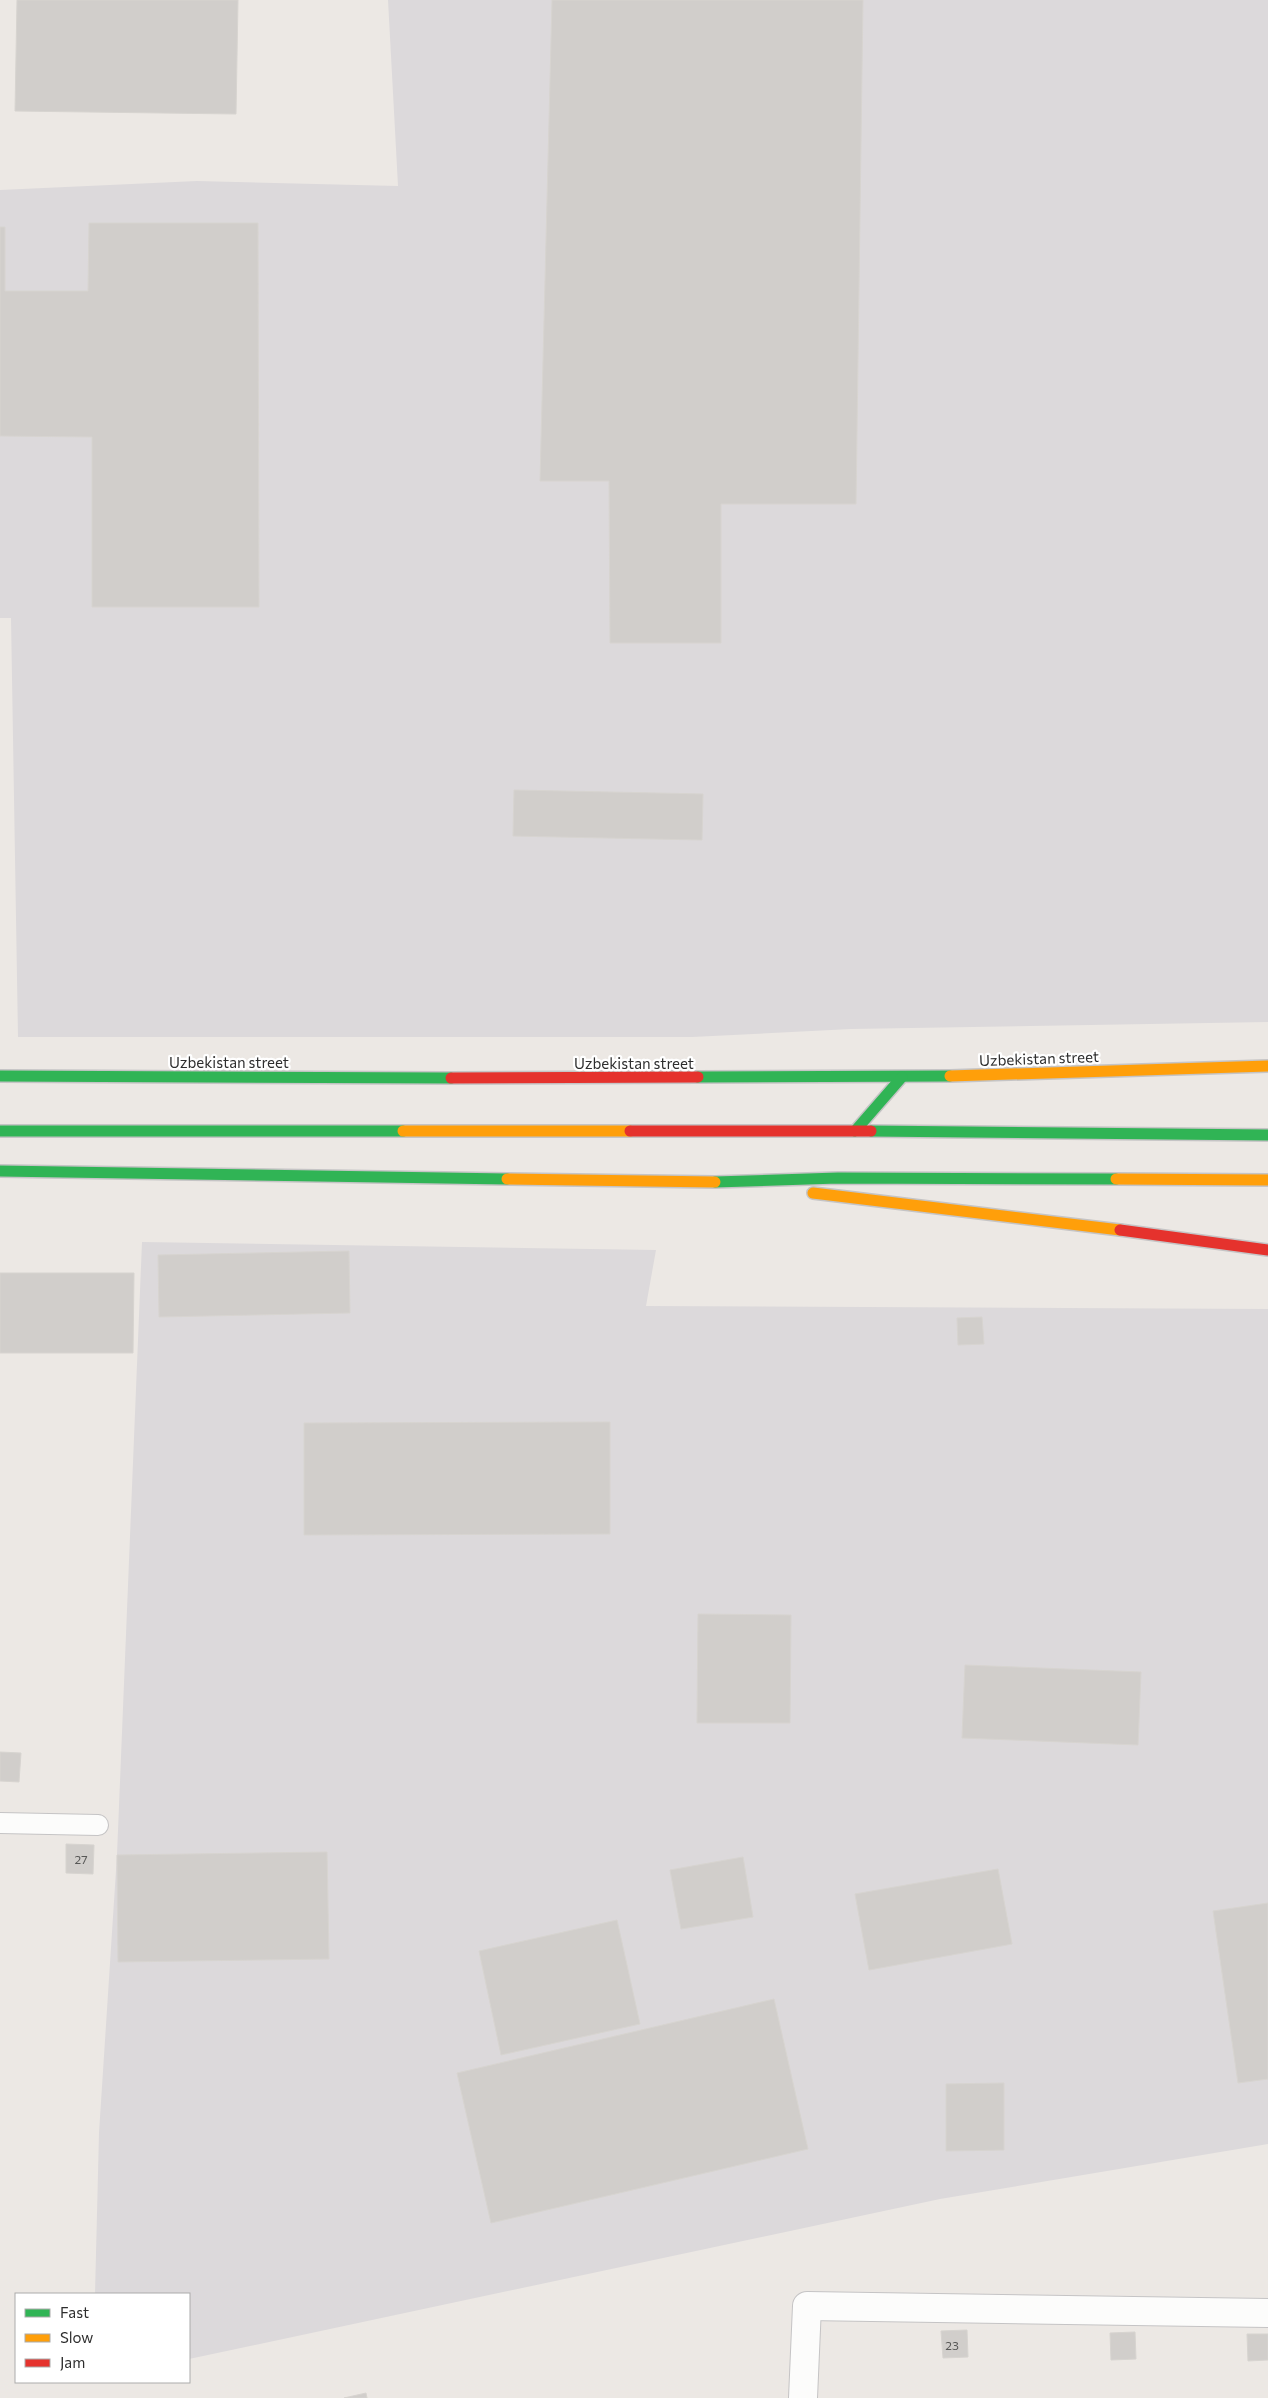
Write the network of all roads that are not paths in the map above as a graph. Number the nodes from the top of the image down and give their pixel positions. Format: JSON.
{"nodes":[{"id":1,"x":1268,"y":1066,"type":"edge"},
{"id":2,"x":0,"y":1076,"type":"edge"},
{"id":3,"x":902,"y":1077,"type":"junction"},
{"id":4,"x":0,"y":1131,"type":"edge"},
{"id":5,"x":855,"y":1131,"type":"junction"},
{"id":6,"x":1268,"y":1134,"type":"edge"},
{"id":7,"x":0,"y":1171,"type":"edge"},
{"id":8,"x":1268,"y":1180,"type":"edge"},
{"id":9,"x":720,"y":1182,"type":"junction"},
{"id":10,"x":1268,"y":1250,"type":"edge"},
{"id":11,"x":0,"y":1822,"type":"edge"},
{"id":12,"x":98,"y":1825,"type":"dead end"},
{"id":13,"x":1268,"y":2313,"type":"edge"},
{"id":14,"x":803,"y":2398,"type":"edge"}],
"edges":[{"from":1,"to":3,"type":"main road","name":"Uzbekistan street"},
{"from":2,"to":3,"type":"main road","name":"Uzbekistan street"},
{"from":3,"to":5,"type":"main road"},
{"from":4,"to":5,"type":"main road"},
{"from":5,"to":6,"type":"main road"},
{"from":7,"to":9,"type":"main road"},
{"from":8,"to":9,"type":"main road"},
{"from":9,"to":10,"type":"main road"},
{"from":11,"to":12,"type":"lane"},
{"from":13,"to":14,"type":"street"}]}
